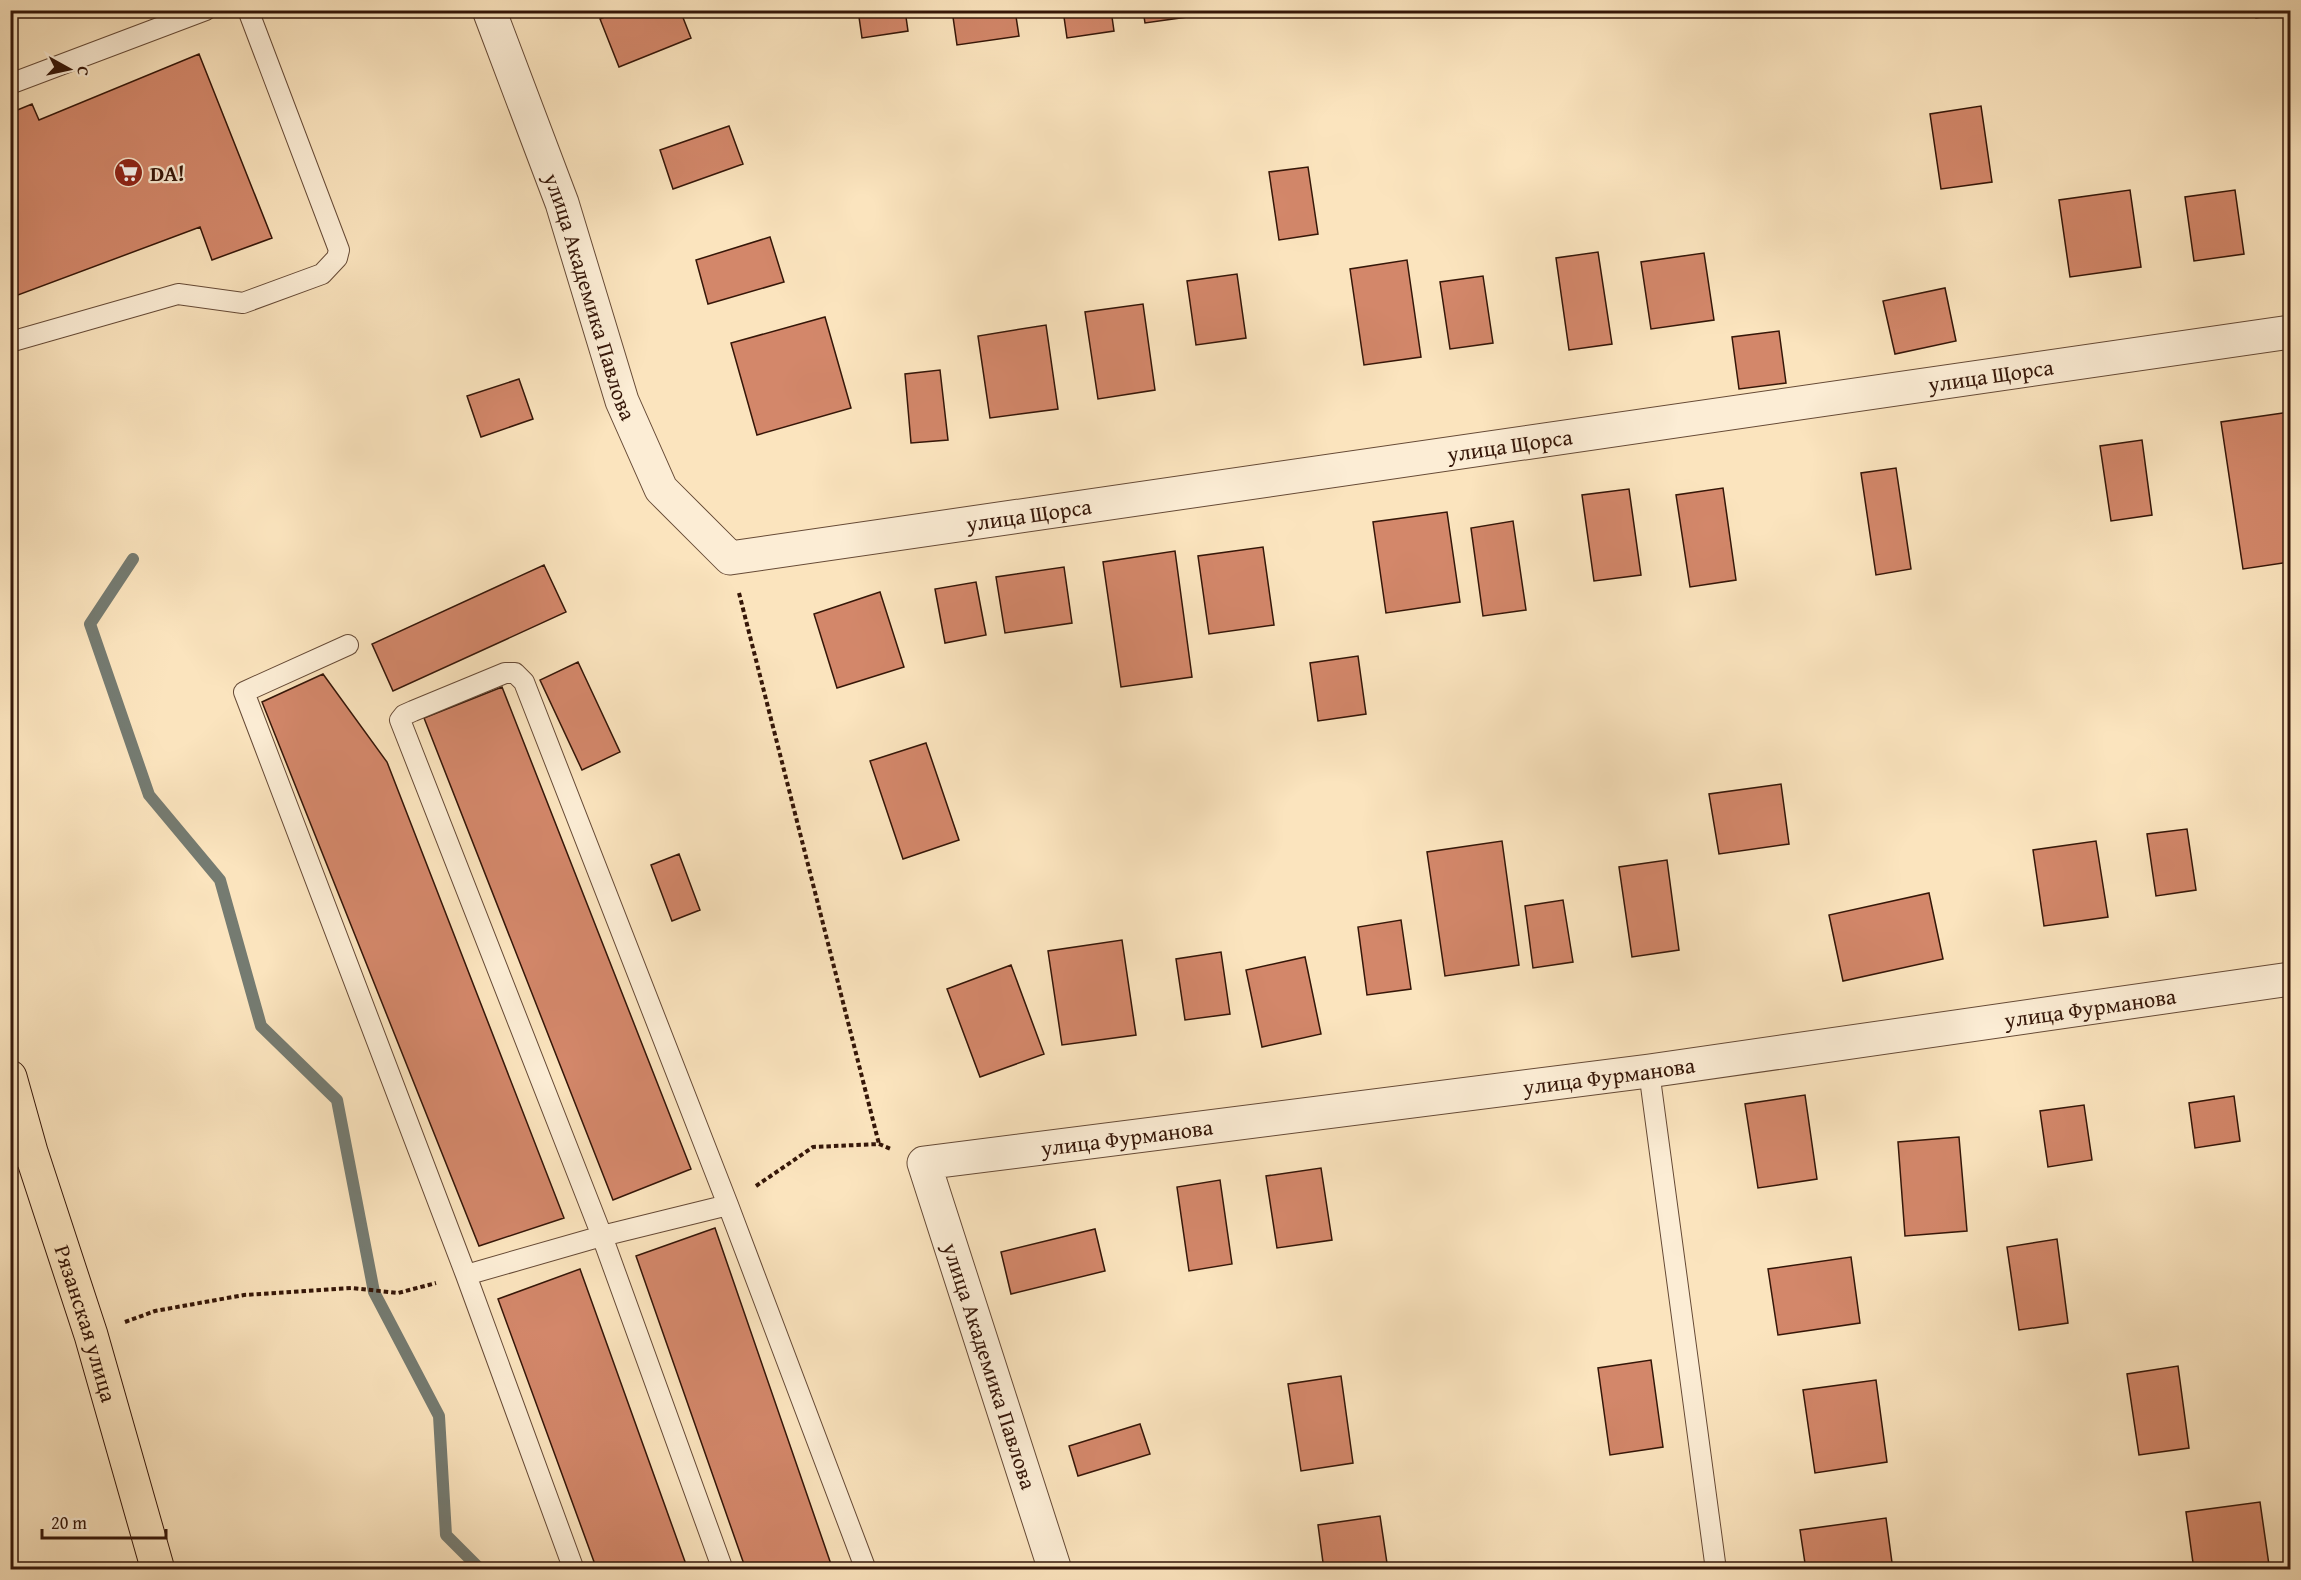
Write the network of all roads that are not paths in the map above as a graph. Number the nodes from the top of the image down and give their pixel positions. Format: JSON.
{"nodes":[{"id":1,"x":206,"y":10,"type":"edge"},
{"id":2,"x":248,"y":10,"type":"edge"},
{"id":3,"x":489,"y":10,"type":"edge"},
{"id":4,"x":10,"y":84,"type":"edge"},
{"id":5,"x":2290,"y":332,"type":"edge"},
{"id":6,"x":10,"y":342,"type":"edge"},
{"id":7,"x":730,"y":558,"type":"joint"},
{"id":8,"x":348,"y":645,"type":"dead end"},
{"id":9,"x":2290,"y":979,"type":"edge"},
{"id":10,"x":1649,"y":1071,"type":"junction"},
{"id":11,"x":10,"y":1077,"type":"edge"},
{"id":12,"x":21,"y":1155,"type":"edge"},
{"id":13,"x":924,"y":1164,"type":"joint"},
{"id":14,"x":728,"y":1205,"type":"junction"},
{"id":15,"x":602,"y":1236,"type":"junction"},
{"id":16,"x":466,"y":1275,"type":"junction"},
{"id":17,"x":158,"y":1569,"type":"edge"},
{"id":18,"x":574,"y":1569,"type":"edge"},
{"id":19,"x":723,"y":1569,"type":"edge"},
{"id":20,"x":866,"y":1569,"type":"edge"},
{"id":21,"x":1055,"y":1569,"type":"edge"},
{"id":22,"x":1716,"y":1569,"type":"edge"}],
"edges":[{"from":1,"to":4,"type":"lane"},
{"from":2,"to":6,"type":"lane"},
{"from":3,"to":7,"type":"street","name":"улица Академика Павлова"},
{"from":5,"to":7,"type":"street","name":"улица Щорса"},
{"from":8,"to":16,"type":"lane"},
{"from":9,"to":10,"type":"street","name":"улица Фурманова"},
{"from":10,"to":13,"type":"street","name":"улица Фурманова"},
{"from":10,"to":22,"type":"lane"},
{"from":11,"to":12,"type":"main road","name":"Рязанская улица"},
{"from":12,"to":17,"type":"main road","name":"Рязанская улица"},
{"from":13,"to":21,"type":"street","name":"улица Академика Павлова"},
{"from":14,"to":15,"type":"lane"},
{"from":14,"to":15,"type":"lane"},
{"from":14,"to":20,"type":"lane"},
{"from":15,"to":16,"type":"lane"},
{"from":15,"to":19,"type":"lane"},
{"from":16,"to":18,"type":"lane"}]}
